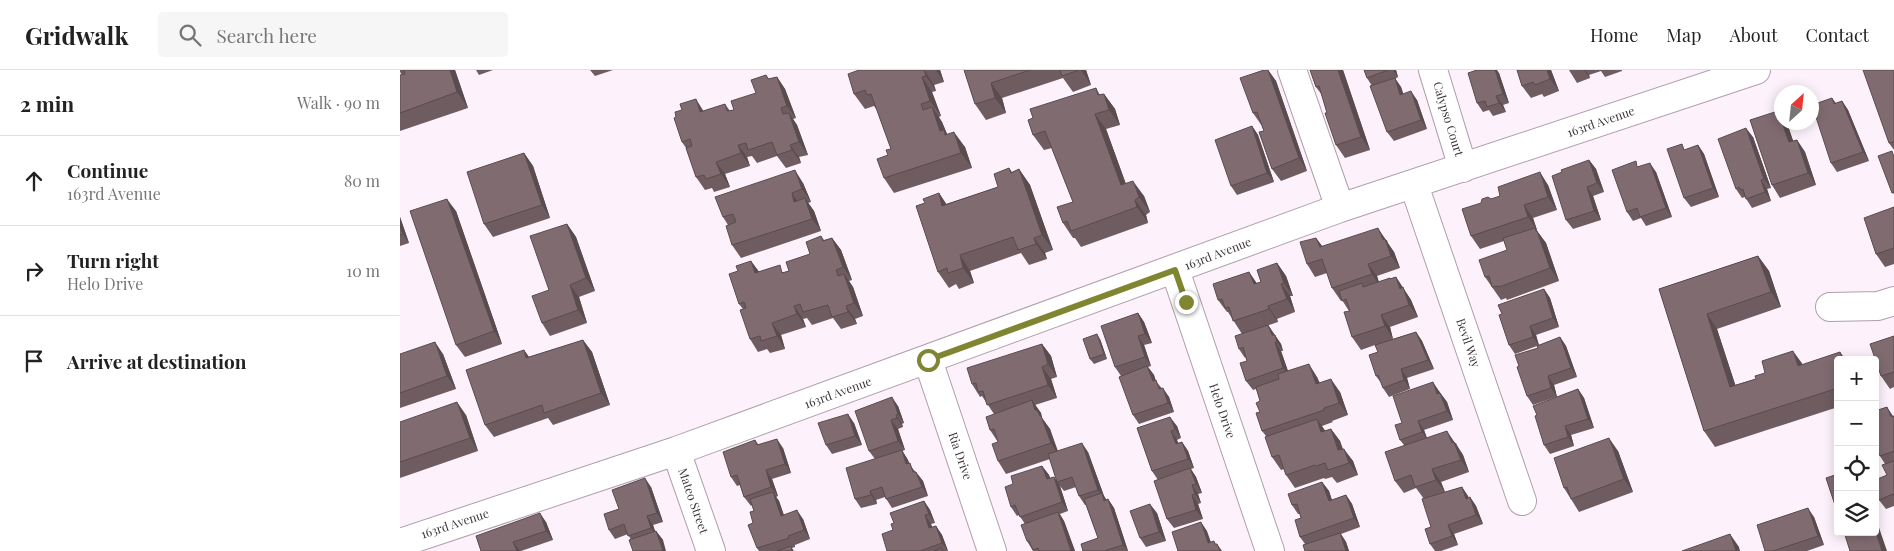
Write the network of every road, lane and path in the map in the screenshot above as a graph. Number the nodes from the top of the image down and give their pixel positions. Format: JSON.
{"nodes":[{"id":1,"x":1292,"y":70,"type":"edge"},
{"id":2,"x":1433,"y":70,"type":"edge"},
{"id":3,"x":1756,"y":70,"type":"edge"},
{"id":4,"x":1463,"y":168,"type":"junction"},
{"id":5,"x":1414,"y":185,"type":"junction"},
{"id":6,"x":1340,"y":208,"type":"junction"},
{"id":7,"x":1175,"y":270,"type":"junction"},
{"id":8,"x":1894,"y":301,"type":"edge"},
{"id":9,"x":1830,"y":307,"type":"dead end"},
{"id":10,"x":928,"y":360,"type":"junction"},
{"id":11,"x":676,"y":451,"type":"junction"},
{"id":12,"x":1522,"y":501,"type":"dead end"},
{"id":13,"x":435,"y":542,"type":"edge"},
{"id":14,"x":400,"y":543,"type":"edge"},
{"id":15,"x":711,"y":551,"type":"edge"},
{"id":16,"x":992,"y":551,"type":"edge"},
{"id":17,"x":1270,"y":551,"type":"edge"}],
"edges":[{"from":1,"to":6,"type":"street"},
{"from":2,"to":4,"type":"street","name":"Calypso Court"},
{"from":3,"to":4,"type":"street","name":"163rd Avenue"},
{"from":4,"to":5,"type":"street","name":"163rd Avenue"},
{"from":5,"to":6,"type":"street","name":"163rd Avenue"},
{"from":5,"to":12,"type":"street","name":"Bevil Way"},
{"from":6,"to":7,"type":"street","name":"163rd Avenue"},
{"from":7,"to":10,"type":"street","name":"163rd Avenue"},
{"from":7,"to":17,"type":"street","name":"Helo Drive"},
{"from":8,"to":9,"type":"street"},
{"from":10,"to":11,"type":"street","name":"163rd Avenue"},
{"from":10,"to":16,"type":"street","name":"Ria Drive"},
{"from":11,"to":13,"type":"street","name":"163rd Avenue"},
{"from":11,"to":15,"type":"street","name":"Mateo Street"},
{"from":13,"to":14,"type":"street","name":"163rd Avenue"}]}
